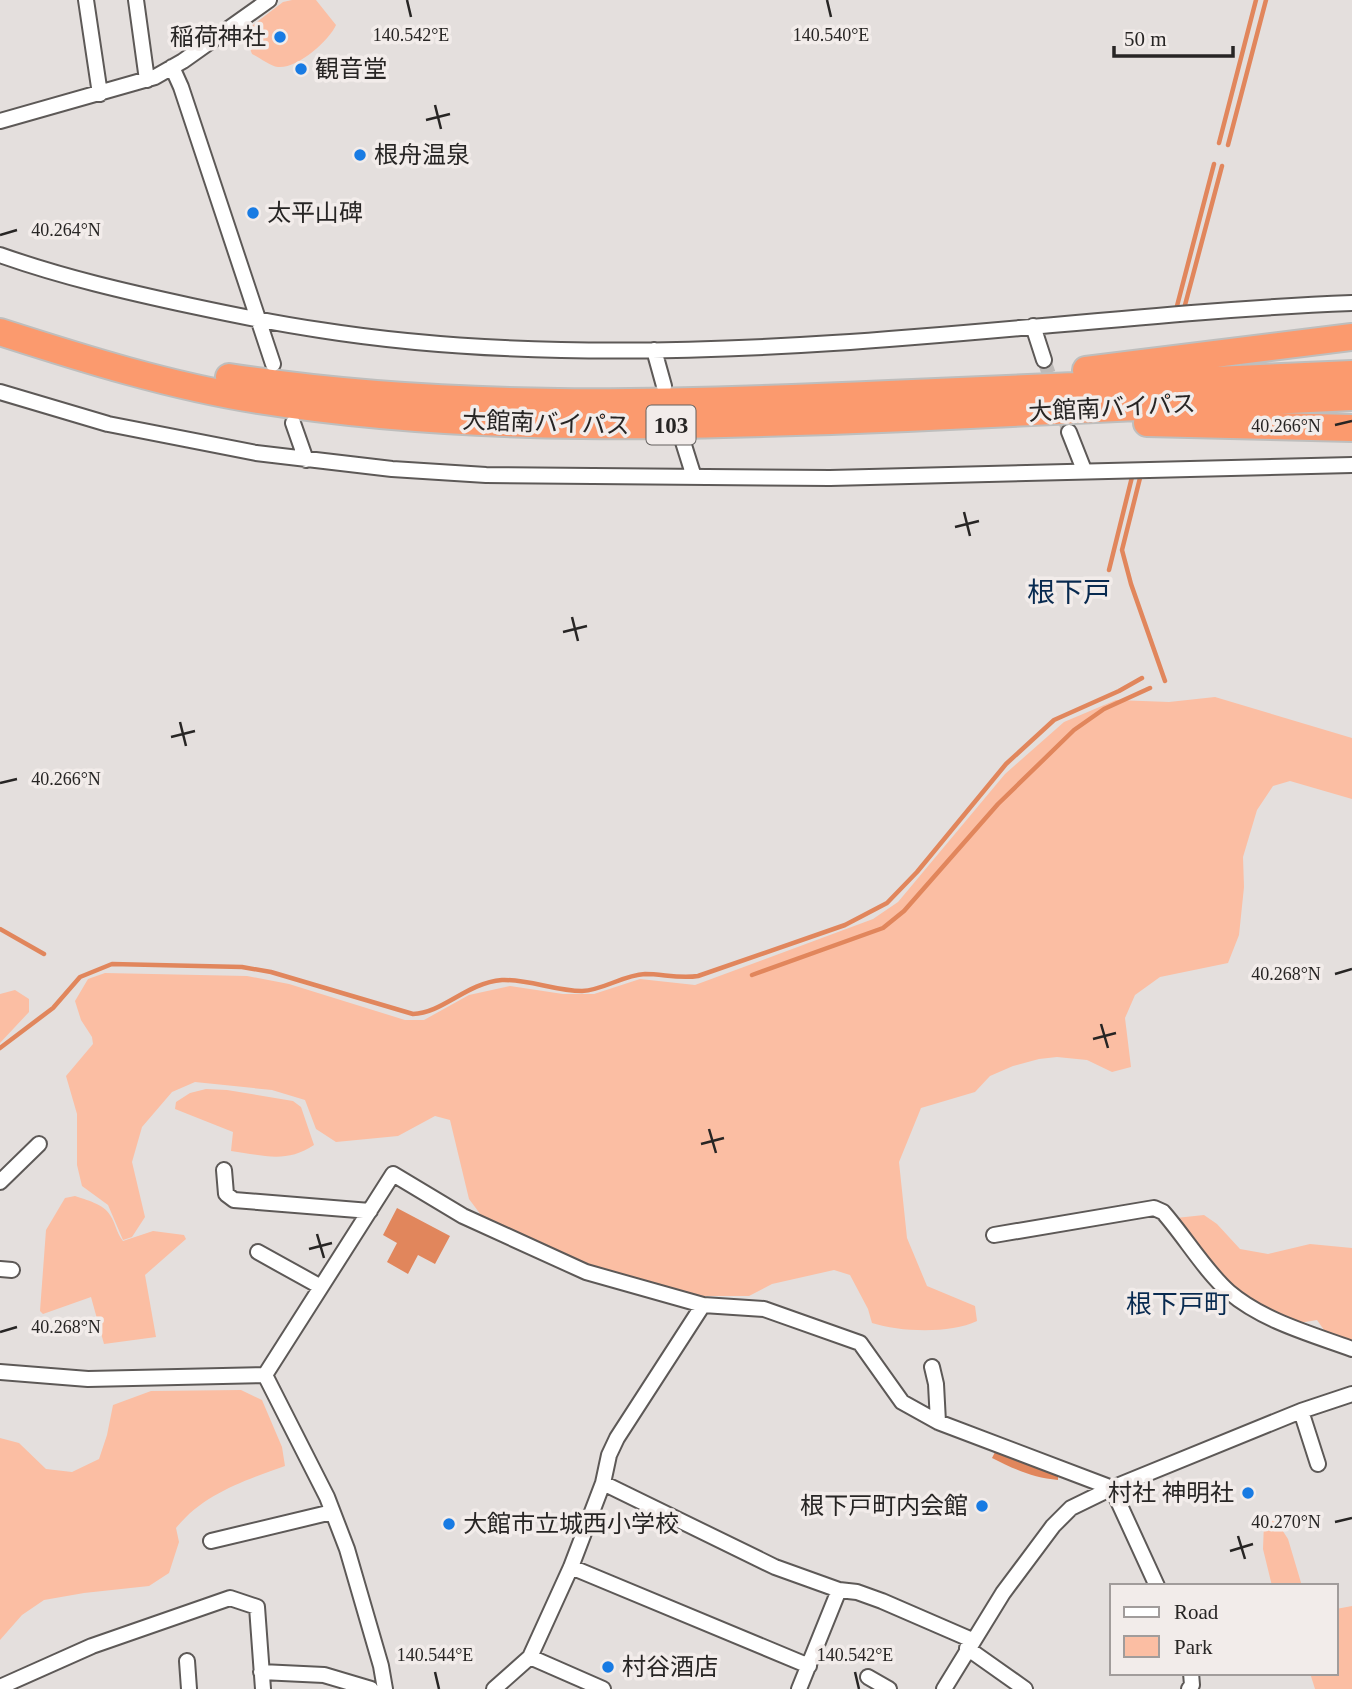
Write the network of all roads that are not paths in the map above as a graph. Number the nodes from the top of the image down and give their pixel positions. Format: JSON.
{"nodes":[{"id":1,"x":86,"y":0,"type":"edge"},
{"id":2,"x":136,"y":0,"type":"edge"},
{"id":3,"x":269,"y":0,"type":"edge"},
{"id":4,"x":172,"y":67,"type":"junction"},
{"id":5,"x":147,"y":80,"type":"junction"},
{"id":6,"x":100,"y":94,"type":"junction"},
{"id":7,"x":0,"y":121,"type":"edge"},
{"id":8,"x":0,"y":254,"type":"edge"},
{"id":9,"x":1352,"y":303,"type":"edge"},
{"id":10,"x":258,"y":319,"type":"junction"},
{"id":11,"x":1033,"y":326,"type":"junction"},
{"id":12,"x":0,"y":332,"type":"edge"},
{"id":13,"x":1352,"y":337,"type":"edge"},
{"id":14,"x":654,"y":349,"type":"junction"},
{"id":15,"x":1044,"y":360,"type":"tunnel mouth"},
{"id":16,"x":273,"y":363,"type":"dead end"},
{"id":17,"x":1352,"y":374,"type":"edge"},
{"id":18,"x":664,"y":386,"type":"dead end"},
{"id":19,"x":0,"y":392,"type":"edge"},
{"id":20,"x":854,"y":396,"type":"junction"},
{"id":21,"x":1352,"y":397,"type":"edge"},
{"id":22,"x":803,"y":422,"type":"junction"},
{"id":23,"x":292,"y":423,"type":"dead end"},
{"id":24,"x":1352,"y":428,"type":"edge"},
{"id":25,"x":1069,"y":432,"type":"tunnel mouth"},
{"id":26,"x":683,"y":442,"type":"dead end"},
{"id":27,"x":306,"y":460,"type":"junction"},
{"id":28,"x":1352,"y":465,"type":"edge"},
{"id":29,"x":1084,"y":470,"type":"junction"},
{"id":30,"x":694,"y":477,"type":"junction"},
{"id":31,"x":39,"y":1143,"type":"dead end"},
{"id":32,"x":224,"y":1170,"type":"dead end"},
{"id":33,"x":0,"y":1182,"type":"edge"},
{"id":34,"x":370,"y":1211,"type":"junction"},
{"id":35,"x":994,"y":1235,"type":"dead end"},
{"id":36,"x":258,"y":1252,"type":"dead end"},
{"id":37,"x":321,"y":1287,"type":"junction"},
{"id":38,"x":703,"y":1305,"type":"junction"},
{"id":39,"x":1352,"y":1349,"type":"edge"},
{"id":40,"x":932,"y":1367,"type":"dead end"},
{"id":41,"x":0,"y":1372,"type":"edge"},
{"id":42,"x":265,"y":1376,"type":"junction"},
{"id":43,"x":1352,"y":1394,"type":"edge"},
{"id":44,"x":1301,"y":1411,"type":"junction"},
{"id":45,"x":938,"y":1422,"type":"junction"},
{"id":46,"x":1318,"y":1464,"type":"dead end"},
{"id":47,"x":603,"y":1483,"type":"junction"},
{"id":48,"x":1112,"y":1488,"type":"junction"},
{"id":49,"x":332,"y":1512,"type":"junction"},
{"id":50,"x":211,"y":1541,"type":"dead end"},
{"id":51,"x":571,"y":1567,"type":"junction"},
{"id":52,"x":1156,"y":1584,"type":"edge"},
{"id":53,"x":839,"y":1590,"type":"junction"},
{"id":54,"x":970,"y":1644,"type":"junction"},
{"id":55,"x":530,"y":1657,"type":"junction"},
{"id":56,"x":187,"y":1661,"type":"dead end"},
{"id":57,"x":809,"y":1666,"type":"junction"},
{"id":58,"x":261,"y":1672,"type":"junction"},
{"id":59,"x":869,"y":1677,"type":"dead end"},
{"id":60,"x":0,"y":1687,"type":"edge"},
{"id":61,"x":189,"y":1689,"type":"edge"},
{"id":62,"x":263,"y":1689,"type":"edge"},
{"id":63,"x":371,"y":1689,"type":"edge"},
{"id":64,"x":384,"y":1689,"type":"edge"},
{"id":65,"x":494,"y":1689,"type":"edge"},
{"id":66,"x":603,"y":1689,"type":"edge"},
{"id":67,"x":799,"y":1689,"type":"edge"},
{"id":68,"x":888,"y":1689,"type":"edge"},
{"id":69,"x":944,"y":1689,"type":"edge"},
{"id":70,"x":1025,"y":1689,"type":"edge"}],
"edges":[{"from":1,"to":6,"type":"street"},
{"from":2,"to":5,"type":"street"},
{"from":3,"to":4,"type":"street"},
{"from":4,"to":5,"type":"street"},
{"from":4,"to":10,"type":"street"},
{"from":5,"to":6,"type":"street"},
{"from":6,"to":7,"type":"street"},
{"from":8,"to":10,"type":"street"},
{"from":9,"to":11,"type":"street"},
{"from":10,"to":14,"type":"street"},
{"from":10,"to":16,"type":"street"},
{"from":11,"to":14,"type":"street"},
{"from":11,"to":15,"type":"street"},
{"from":12,"to":20,"type":"highway","name":"大館南バイパス","number":"103"},
{"from":12,"to":22,"type":"highway","name":"大館南バイパス","number":"103"},
{"from":13,"to":20,"type":"highway"},
{"from":14,"to":18,"type":"street"},
{"from":17,"to":20,"type":"highway","name":"大館南バイパス","number":"103"},
{"from":19,"to":27,"type":"street"},
{"from":21,"to":22,"type":"highway","name":"大館南バイパス","number":"103"},
{"from":22,"to":24,"type":"highway"},
{"from":23,"to":27,"type":"street"},
{"from":25,"to":29,"type":"street"},
{"from":26,"to":30,"type":"street"},
{"from":27,"to":30,"type":"street"},
{"from":28,"to":29,"type":"street"},
{"from":29,"to":30,"type":"street"},
{"from":31,"to":33,"type":"street"},
{"from":32,"to":34,"type":"street"},
{"from":34,"to":37,"type":"street"},
{"from":34,"to":38,"type":"street"},
{"from":35,"to":39,"type":"street"},
{"from":36,"to":37,"type":"street"},
{"from":37,"to":42,"type":"street"},
{"from":38,"to":45,"type":"street"},
{"from":38,"to":47,"type":"street"},
{"from":40,"to":45,"type":"street"},
{"from":41,"to":42,"type":"street"},
{"from":42,"to":49,"type":"street"},
{"from":43,"to":44,"type":"street"},
{"from":44,"to":46,"type":"street"},
{"from":44,"to":48,"type":"street"},
{"from":45,"to":48,"type":"street"},
{"from":47,"to":51,"type":"street"},
{"from":47,"to":53,"type":"street"},
{"from":48,"to":52,"type":"street"},
{"from":48,"to":54,"type":"street"},
{"from":49,"to":50,"type":"street"},
{"from":49,"to":64,"type":"street"},
{"from":51,"to":55,"type":"street"},
{"from":51,"to":57,"type":"street"},
{"from":53,"to":54,"type":"street"},
{"from":53,"to":57,"type":"street"},
{"from":54,"to":69,"type":"street"},
{"from":54,"to":70,"type":"street"},
{"from":55,"to":65,"type":"street"},
{"from":55,"to":66,"type":"street"},
{"from":56,"to":61,"type":"street"},
{"from":57,"to":67,"type":"street"},
{"from":58,"to":60,"type":"street"},
{"from":58,"to":62,"type":"street"},
{"from":58,"to":63,"type":"street"},
{"from":59,"to":68,"type":"street"}]}
